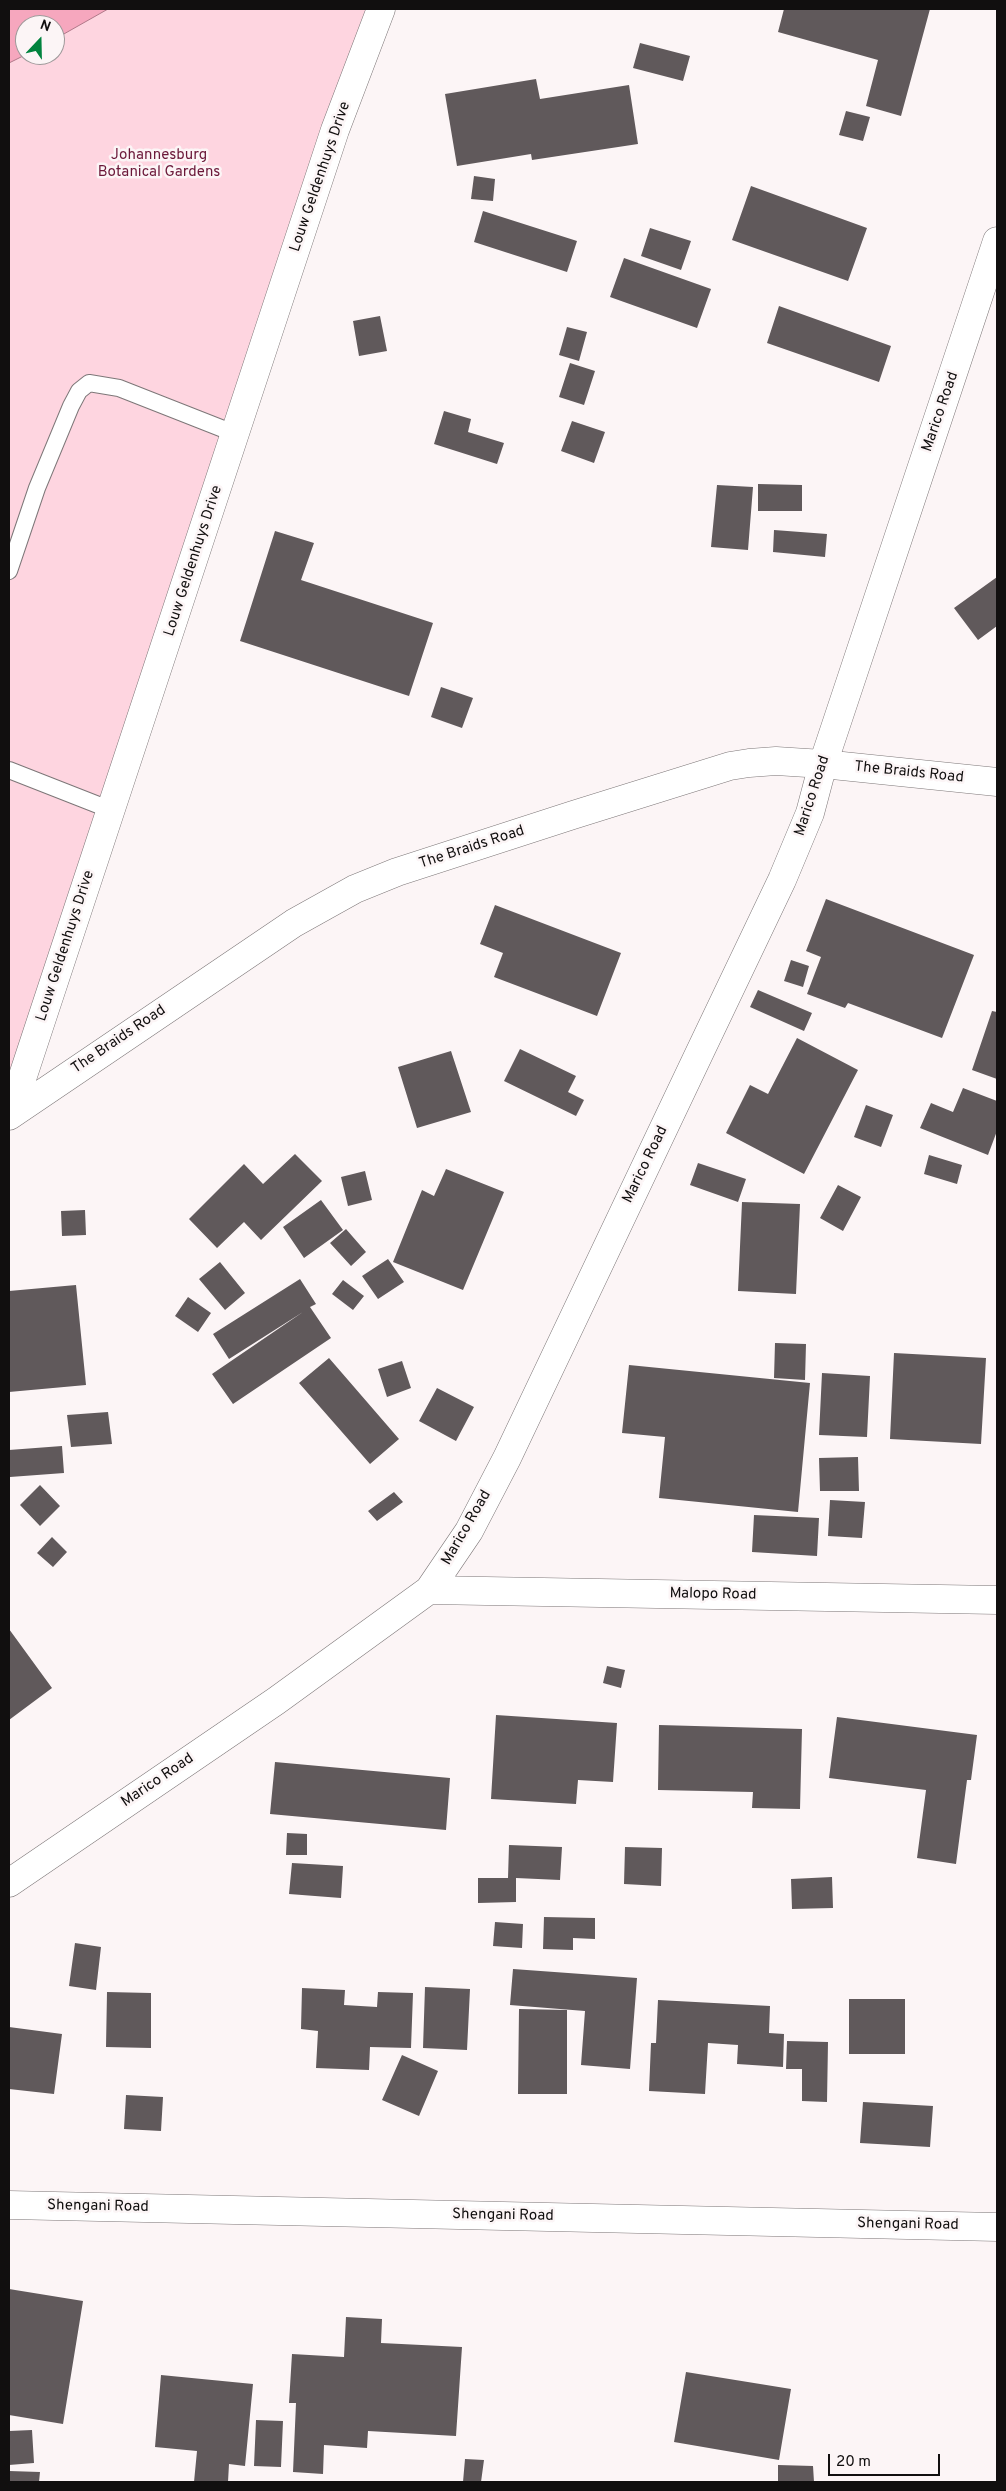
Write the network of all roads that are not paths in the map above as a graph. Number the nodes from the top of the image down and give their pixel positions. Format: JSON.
{"nodes":[{"id":1,"x":381,"y":9,"type":"edge"},
{"id":2,"x":997,"y":241,"type":"edge"},
{"id":3,"x":236,"y":434,"type":"junction"},
{"id":4,"x":9,"y":571,"type":"edge"},
{"id":5,"x":823,"y":764,"type":"junction"},
{"id":6,"x":9,"y":770,"type":"edge"},
{"id":7,"x":997,"y":782,"type":"edge"},
{"id":8,"x":111,"y":810,"type":"junction"},
{"id":9,"x":9,"y":1116,"type":"edge"},
{"id":10,"x":429,"y":1590,"type":"junction"},
{"id":11,"x":997,"y":1600,"type":"edge"},
{"id":12,"x":9,"y":1883,"type":"edge"},
{"id":13,"x":9,"y":2205,"type":"edge"},
{"id":14,"x":997,"y":2227,"type":"edge"}],
"edges":[{"from":1,"to":3,"type":"street","name":"Louw Geldenhuys Drive"},
{"from":2,"to":5,"type":"street","name":"Marico Road"},
{"from":3,"to":4,"type":"lane"},
{"from":3,"to":8,"type":"street","name":"Louw Geldenhuys Drive"},
{"from":5,"to":7,"type":"street","name":"The Braids Road"},
{"from":5,"to":9,"type":"street","name":"The Braids Road"},
{"from":5,"to":10,"type":"street","name":"Marico Road"},
{"from":6,"to":8,"type":"lane"},
{"from":8,"to":9,"type":"street","name":"Louw Geldenhuys Drive"},
{"from":10,"to":11,"type":"street","name":"Malopo Road"},
{"from":10,"to":12,"type":"street","name":"Marico Road"},
{"from":13,"to":14,"type":"street","name":"Shengani Road"}]}
